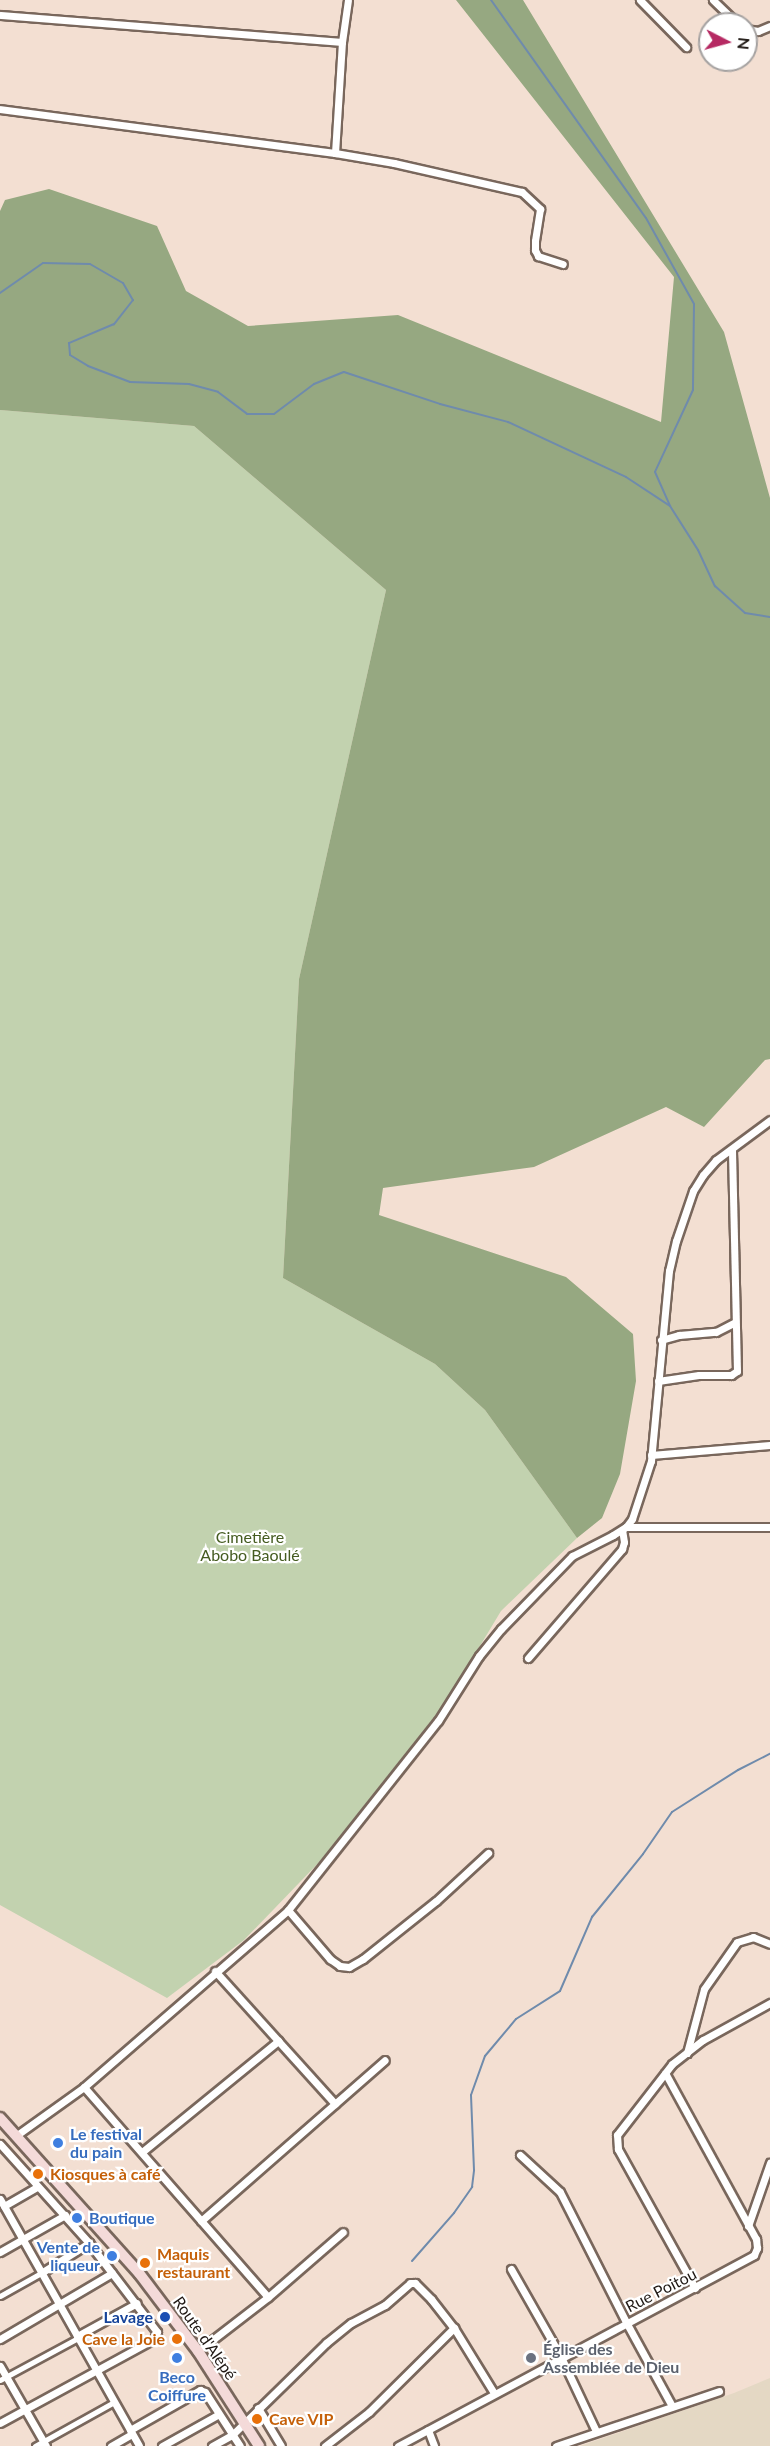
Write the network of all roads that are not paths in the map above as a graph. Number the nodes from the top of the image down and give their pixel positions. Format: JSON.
{"nodes":[{"id":1,"x":348,"y":0,"type":"edge"},
{"id":2,"x":640,"y":0,"type":"edge"},
{"id":3,"x":713,"y":0,"type":"edge"},
{"id":4,"x":726,"y":12,"type":"edge"},
{"id":5,"x":0,"y":15,"type":"edge"},
{"id":6,"x":342,"y":42,"type":"junction"},
{"id":7,"x":686,"y":48,"type":"dead end"},
{"id":8,"x":0,"y":109,"type":"edge"},
{"id":9,"x":335,"y":153,"type":"junction"},
{"id":10,"x":563,"y":264,"type":"dead end"},
{"id":11,"x":770,"y":1120,"type":"edge"},
{"id":12,"x":732,"y":1149,"type":"junction"},
{"id":13,"x":734,"y":1323,"type":"junction"},
{"id":14,"x":661,"y":1340,"type":"junction"},
{"id":15,"x":658,"y":1382,"type":"junction"},
{"id":16,"x":770,"y":1445,"type":"edge"},
{"id":17,"x":651,"y":1455,"type":"junction"},
{"id":18,"x":770,"y":1527,"type":"edge"},
{"id":19,"x":624,"y":1528,"type":"junction"},
{"id":20,"x":528,"y":1658,"type":"dead end"},
{"id":21,"x":488,"y":1853,"type":"dead end"},
{"id":22,"x":288,"y":1910,"type":"junction"},
{"id":23,"x":770,"y":1944,"type":"edge"},
{"id":24,"x":215,"y":1971,"type":"junction"},
{"id":25,"x":770,"y":2003,"type":"edge"},
{"id":26,"x":278,"y":2041,"type":"junction"},
{"id":27,"x":687,"y":2053,"type":"junction"},
{"id":28,"x":385,"y":2060,"type":"dead end"},
{"id":29,"x":665,"y":2073,"type":"junction"},
{"id":30,"x":84,"y":2087,"type":"junction"},
{"id":31,"x":335,"y":2104,"type":"junction"},
{"id":32,"x":0,"y":2118,"type":"edge"},
{"id":33,"x":17,"y":2135,"type":"junction"},
{"id":34,"x":0,"y":2144,"type":"edge"},
{"id":35,"x":142,"y":2152,"type":"junction"},
{"id":36,"x":520,"y":2155,"type":"dead end"},
{"id":37,"x":770,"y":2163,"type":"edge"},
{"id":38,"x":37,"y":2187,"type":"junction"},
{"id":39,"x":2,"y":2202,"type":"edge"},
{"id":40,"x":65,"y":2215,"type":"junction"},
{"id":41,"x":201,"y":2221,"type":"junction"},
{"id":42,"x":748,"y":2226,"type":"junction"},
{"id":43,"x":342,"y":2232,"type":"dead end"},
{"id":44,"x":22,"y":2239,"type":"junction"},
{"id":45,"x":89,"y":2243,"type":"junction"},
{"id":46,"x":0,"y":2252,"type":"edge"},
{"id":47,"x":510,"y":2269,"type":"dead end"},
{"id":48,"x":41,"y":2273,"type":"junction"},
{"id":49,"x":112,"y":2273,"type":"junction"},
{"id":50,"x":695,"y":2288,"type":"junction"},
{"id":51,"x":0,"y":2296,"type":"edge"},
{"id":52,"x":268,"y":2297,"type":"junction"},
{"id":53,"x":137,"y":2303,"type":"junction"},
{"id":54,"x":59,"y":2304,"type":"junction"},
{"id":55,"x":626,"y":2322,"type":"junction"},
{"id":56,"x":454,"y":2328,"type":"junction"},
{"id":57,"x":77,"y":2337,"type":"junction"},
{"id":58,"x":0,"y":2339,"type":"edge"},
{"id":59,"x":198,"y":2351,"type":"junction"},
{"id":60,"x":561,"y":2357,"type":"junction"},
{"id":61,"x":0,"y":2366,"type":"edge"},
{"id":62,"x":96,"y":2369,"type":"junction"},
{"id":63,"x":3,"y":2379,"type":"edge"},
{"id":64,"x":719,"y":2391,"type":"dead end"},
{"id":65,"x":494,"y":2393,"type":"junction"},
{"id":66,"x":114,"y":2402,"type":"junction"},
{"id":67,"x":672,"y":2406,"type":"junction"},
{"id":68,"x":258,"y":2408,"type":"junction"},
{"id":69,"x":25,"y":2410,"type":"junction"},
{"id":70,"x":219,"y":2414,"type":"junction"},
{"id":71,"x":244,"y":2422,"type":"junction"},
{"id":72,"x":0,"y":2423,"type":"edge"},
{"id":73,"x":428,"y":2430,"type":"junction"},
{"id":74,"x":596,"y":2431,"type":"junction"},
{"id":75,"x":131,"y":2432,"type":"junction"},
{"id":76,"x":232,"y":2435,"type":"junction"},
{"id":77,"x":44,"y":2444,"type":"edge"},
{"id":78,"x":35,"y":2446,"type":"edge"},
{"id":79,"x":111,"y":2446,"type":"edge"},
{"id":80,"x":139,"y":2446,"type":"edge"},
{"id":81,"x":162,"y":2446,"type":"edge"},
{"id":82,"x":212,"y":2446,"type":"edge"},
{"id":83,"x":240,"y":2446,"type":"edge"},
{"id":84,"x":259,"y":2446,"type":"edge"},
{"id":85,"x":280,"y":2446,"type":"edge"},
{"id":86,"x":325,"y":2446,"type":"edge"},
{"id":87,"x":398,"y":2446,"type":"edge"},
{"id":88,"x":434,"y":2446,"type":"edge"},
{"id":89,"x":556,"y":2446,"type":"edge"}],
"edges":[{"from":1,"to":6,"type":"street"},
{"from":2,"to":7,"type":"street"},
{"from":3,"to":4,"type":"street"},
{"from":5,"to":6,"type":"street"},
{"from":6,"to":9,"type":"street"},
{"from":8,"to":9,"type":"street"},
{"from":9,"to":10,"type":"street"},
{"from":11,"to":12,"type":"street"},
{"from":12,"to":13,"type":"street"},
{"from":12,"to":14,"type":"street"},
{"from":13,"to":14,"type":"street"},
{"from":13,"to":15,"type":"street"},
{"from":14,"to":15,"type":"street"},
{"from":15,"to":17,"type":"street"},
{"from":16,"to":17,"type":"street"},
{"from":17,"to":19,"type":"street"},
{"from":18,"to":19,"type":"street"},
{"from":19,"to":20,"type":"street"},
{"from":19,"to":22,"type":"street"},
{"from":21,"to":22,"type":"street"},
{"from":22,"to":24,"type":"street"},
{"from":23,"to":27,"type":"street"},
{"from":24,"to":26,"type":"street"},
{"from":24,"to":30,"type":"street"},
{"from":25,"to":27,"type":"street"},
{"from":26,"to":31,"type":"street"},
{"from":26,"to":35,"type":"street"},
{"from":27,"to":29,"type":"street"},
{"from":28,"to":31,"type":"street"},
{"from":29,"to":42,"type":"street","name":"Rue Poitou"},
{"from":29,"to":50,"type":"street"},
{"from":30,"to":33,"type":"street"},
{"from":30,"to":35,"type":"street"},
{"from":31,"to":41,"type":"street"},
{"from":32,"to":33,"type":"main road","name":"Route d'Alépé"},
{"from":33,"to":59,"type":"main road","name":"Route d'Alépé"},
{"from":34,"to":38,"type":"street"},
{"from":35,"to":41,"type":"street"},
{"from":36,"to":55,"type":"street"},
{"from":37,"to":42,"type":"street"},
{"from":38,"to":39,"type":"street"},
{"from":38,"to":40,"type":"street"},
{"from":39,"to":44,"type":"street"},
{"from":40,"to":44,"type":"street"},
{"from":40,"to":45,"type":"street"},
{"from":41,"to":52,"type":"street"},
{"from":42,"to":50,"type":"street","name":"Rue Poitou"},
{"from":43,"to":52,"type":"street"},
{"from":44,"to":46,"type":"street"},
{"from":44,"to":48,"type":"street"},
{"from":45,"to":48,"type":"street"},
{"from":45,"to":49,"type":"street"},
{"from":47,"to":60,"type":"street"},
{"from":48,"to":51,"type":"street"},
{"from":48,"to":54,"type":"street"},
{"from":49,"to":53,"type":"street"},
{"from":49,"to":54,"type":"street"},
{"from":50,"to":55,"type":"street","name":"Rue Poitou"},
{"from":52,"to":59,"type":"street"},
{"from":53,"to":57,"type":"street"},
{"from":53,"to":62,"type":"street"},
{"from":54,"to":57,"type":"street"},
{"from":54,"to":58,"type":"street"},
{"from":55,"to":60,"type":"street","name":"Rue Poitou"},
{"from":55,"to":67,"type":"street"},
{"from":56,"to":65,"type":"street"},
{"from":56,"to":68,"type":"street"},
{"from":56,"to":86,"type":"street"},
{"from":57,"to":62,"type":"street"},
{"from":57,"to":63,"type":"street"},
{"from":59,"to":71,"type":"main road","name":"Route d'Alépé"},
{"from":60,"to":65,"type":"street","name":"Rue Poitou"},
{"from":60,"to":74,"type":"street"},
{"from":61,"to":63,"type":"street"},
{"from":62,"to":66,"type":"street"},
{"from":62,"to":69,"type":"street"},
{"from":63,"to":69,"type":"street"},
{"from":64,"to":67,"type":"street"},
{"from":65,"to":73,"type":"street","name":"Rue Poitou"},
{"from":66,"to":75,"type":"street"},
{"from":66,"to":77,"type":"street"},
{"from":67,"to":74,"type":"street"},
{"from":68,"to":71,"type":"street"},
{"from":68,"to":85,"type":"street"},
{"from":69,"to":72,"type":"street"},
{"from":69,"to":77,"type":"street"},
{"from":70,"to":75,"type":"street"},
{"from":70,"to":76,"type":"street"},
{"from":70,"to":81,"type":"street"},
{"from":71,"to":76,"type":"street"},
{"from":71,"to":84,"type":"main road","name":"Route d'Alépé"},
{"from":73,"to":87,"type":"street","name":"Rue Poitou"},
{"from":73,"to":88,"type":"street"},
{"from":74,"to":89,"type":"street"},
{"from":75,"to":79,"type":"street"},
{"from":75,"to":80,"type":"street"},
{"from":76,"to":82,"type":"street"},
{"from":76,"to":83,"type":"street"},
{"from":77,"to":78,"type":"street"}]}
